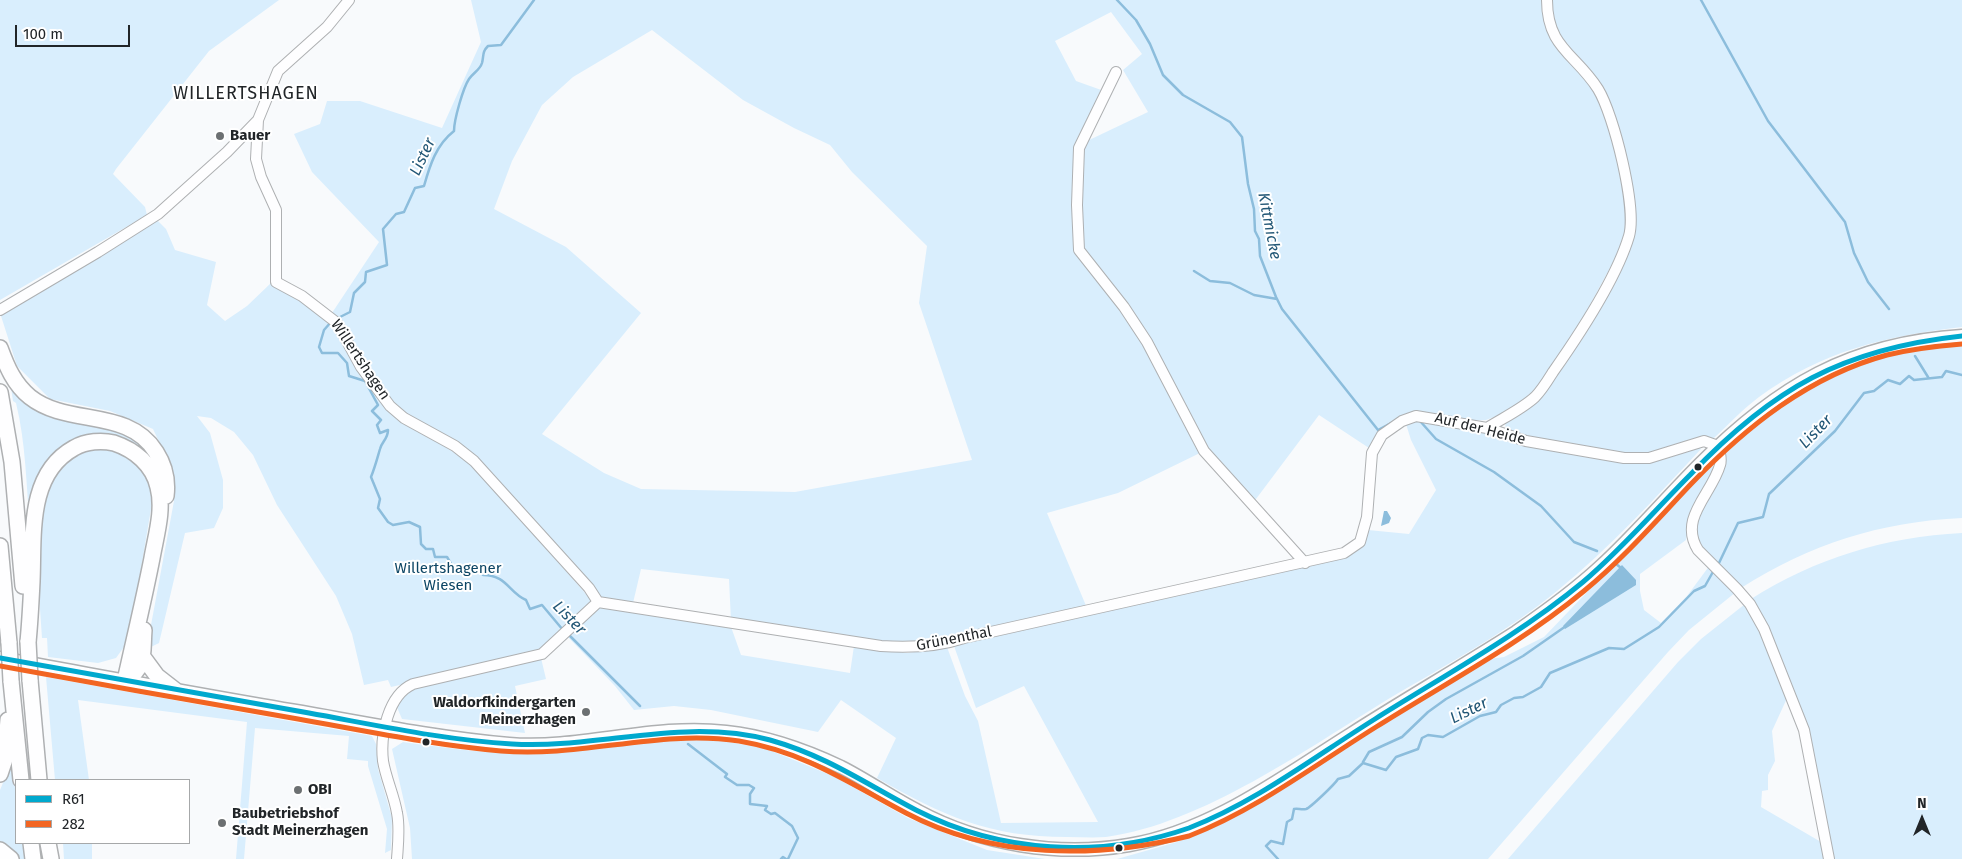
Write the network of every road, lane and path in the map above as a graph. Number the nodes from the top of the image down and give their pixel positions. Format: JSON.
{"nodes":[{"id":1,"x":349,"y":0,"type":"edge"},
{"id":2,"x":1547,"y":0,"type":"edge"},
{"id":3,"x":1116,"y":72,"type":"dead end"},
{"id":4,"x":258,"y":120,"type":"junction"},
{"id":5,"x":0,"y":310,"type":"edge"},
{"id":6,"x":1962,"y":336,"type":"edge"},
{"id":7,"x":0,"y":348,"type":"edge"},
{"id":8,"x":0,"y":392,"type":"edge"},
{"id":9,"x":1487,"y":428,"type":"junction"},
{"id":10,"x":1718,"y":446,"type":"junction"},
{"id":11,"x":0,"y":546,"type":"edge"},
{"id":12,"x":1305,"y":563,"type":"junction"},
{"id":13,"x":598,"y":602,"type":"junction"},
{"id":14,"x":28,"y":642,"type":"junction"},
{"id":15,"x":143,"y":657,"type":"junction"},
{"id":16,"x":0,"y":658,"type":"edge"},
{"id":17,"x":125,"y":681,"type":"junction"},
{"id":18,"x":11,"y":682,"type":"junction"},
{"id":19,"x":175,"y":690,"type":"junction"},
{"id":20,"x":386,"y":727,"type":"junction"},
{"id":21,"x":0,"y":774,"type":"edge"},
{"id":22,"x":21,"y":779,"type":"edge"},
{"id":23,"x":39,"y":779,"type":"edge"},
{"id":24,"x":30,"y":844,"type":"edge"},
{"id":25,"x":48,"y":844,"type":"edge"},
{"id":26,"x":0,"y":850,"type":"edge"},
{"id":27,"x":1067,"y":854,"type":"edge"},
{"id":28,"x":11,"y":859,"type":"edge"},
{"id":29,"x":34,"y":859,"type":"edge"},
{"id":30,"x":51,"y":859,"type":"edge"},
{"id":31,"x":397,"y":859,"type":"edge"},
{"id":32,"x":1829,"y":859,"type":"edge"}],
"edges":[{"from":1,"to":4,"type":"street"},
{"from":2,"to":9,"type":"street"},
{"from":3,"to":12,"type":"street"},
{"from":4,"to":5,"type":"street"},
{"from":4,"to":13,"type":"street","name":"Willertshagen"},
{"from":6,"to":10,"type":"main road"},
{"from":7,"to":15,"type":"highway"},
{"from":8,"to":14,"type":"highway"},
{"from":9,"to":10,"type":"street","name":"Auf der Heide"},
{"from":9,"to":12,"type":"street","name":"Auf der Heide"},
{"from":10,"to":27,"type":"main road"},
{"from":10,"to":32,"type":"street"},
{"from":11,"to":18,"type":"highway","bridge":true},
{"from":12,"to":13,"type":"street","name":"Grünenthal"},
{"from":13,"to":20,"type":"street"},
{"from":14,"to":17,"type":"highway"},
{"from":14,"to":23,"type":"highway","bridge":true},
{"from":15,"to":17,"type":"highway"},
{"from":15,"to":19,"type":"highway"},
{"from":16,"to":17,"type":"main road"},
{"from":17,"to":19,"type":"main road"},
{"from":18,"to":21,"type":"highway"},
{"from":18,"to":22,"type":"highway"},
{"from":19,"to":20,"type":"main road"},
{"from":20,"to":27,"type":"main road"},
{"from":20,"to":31,"type":"street"},
{"from":24,"to":29,"type":"highway"},
{"from":25,"to":30,"type":"highway"},
{"from":26,"to":28,"type":"highway"}]}
